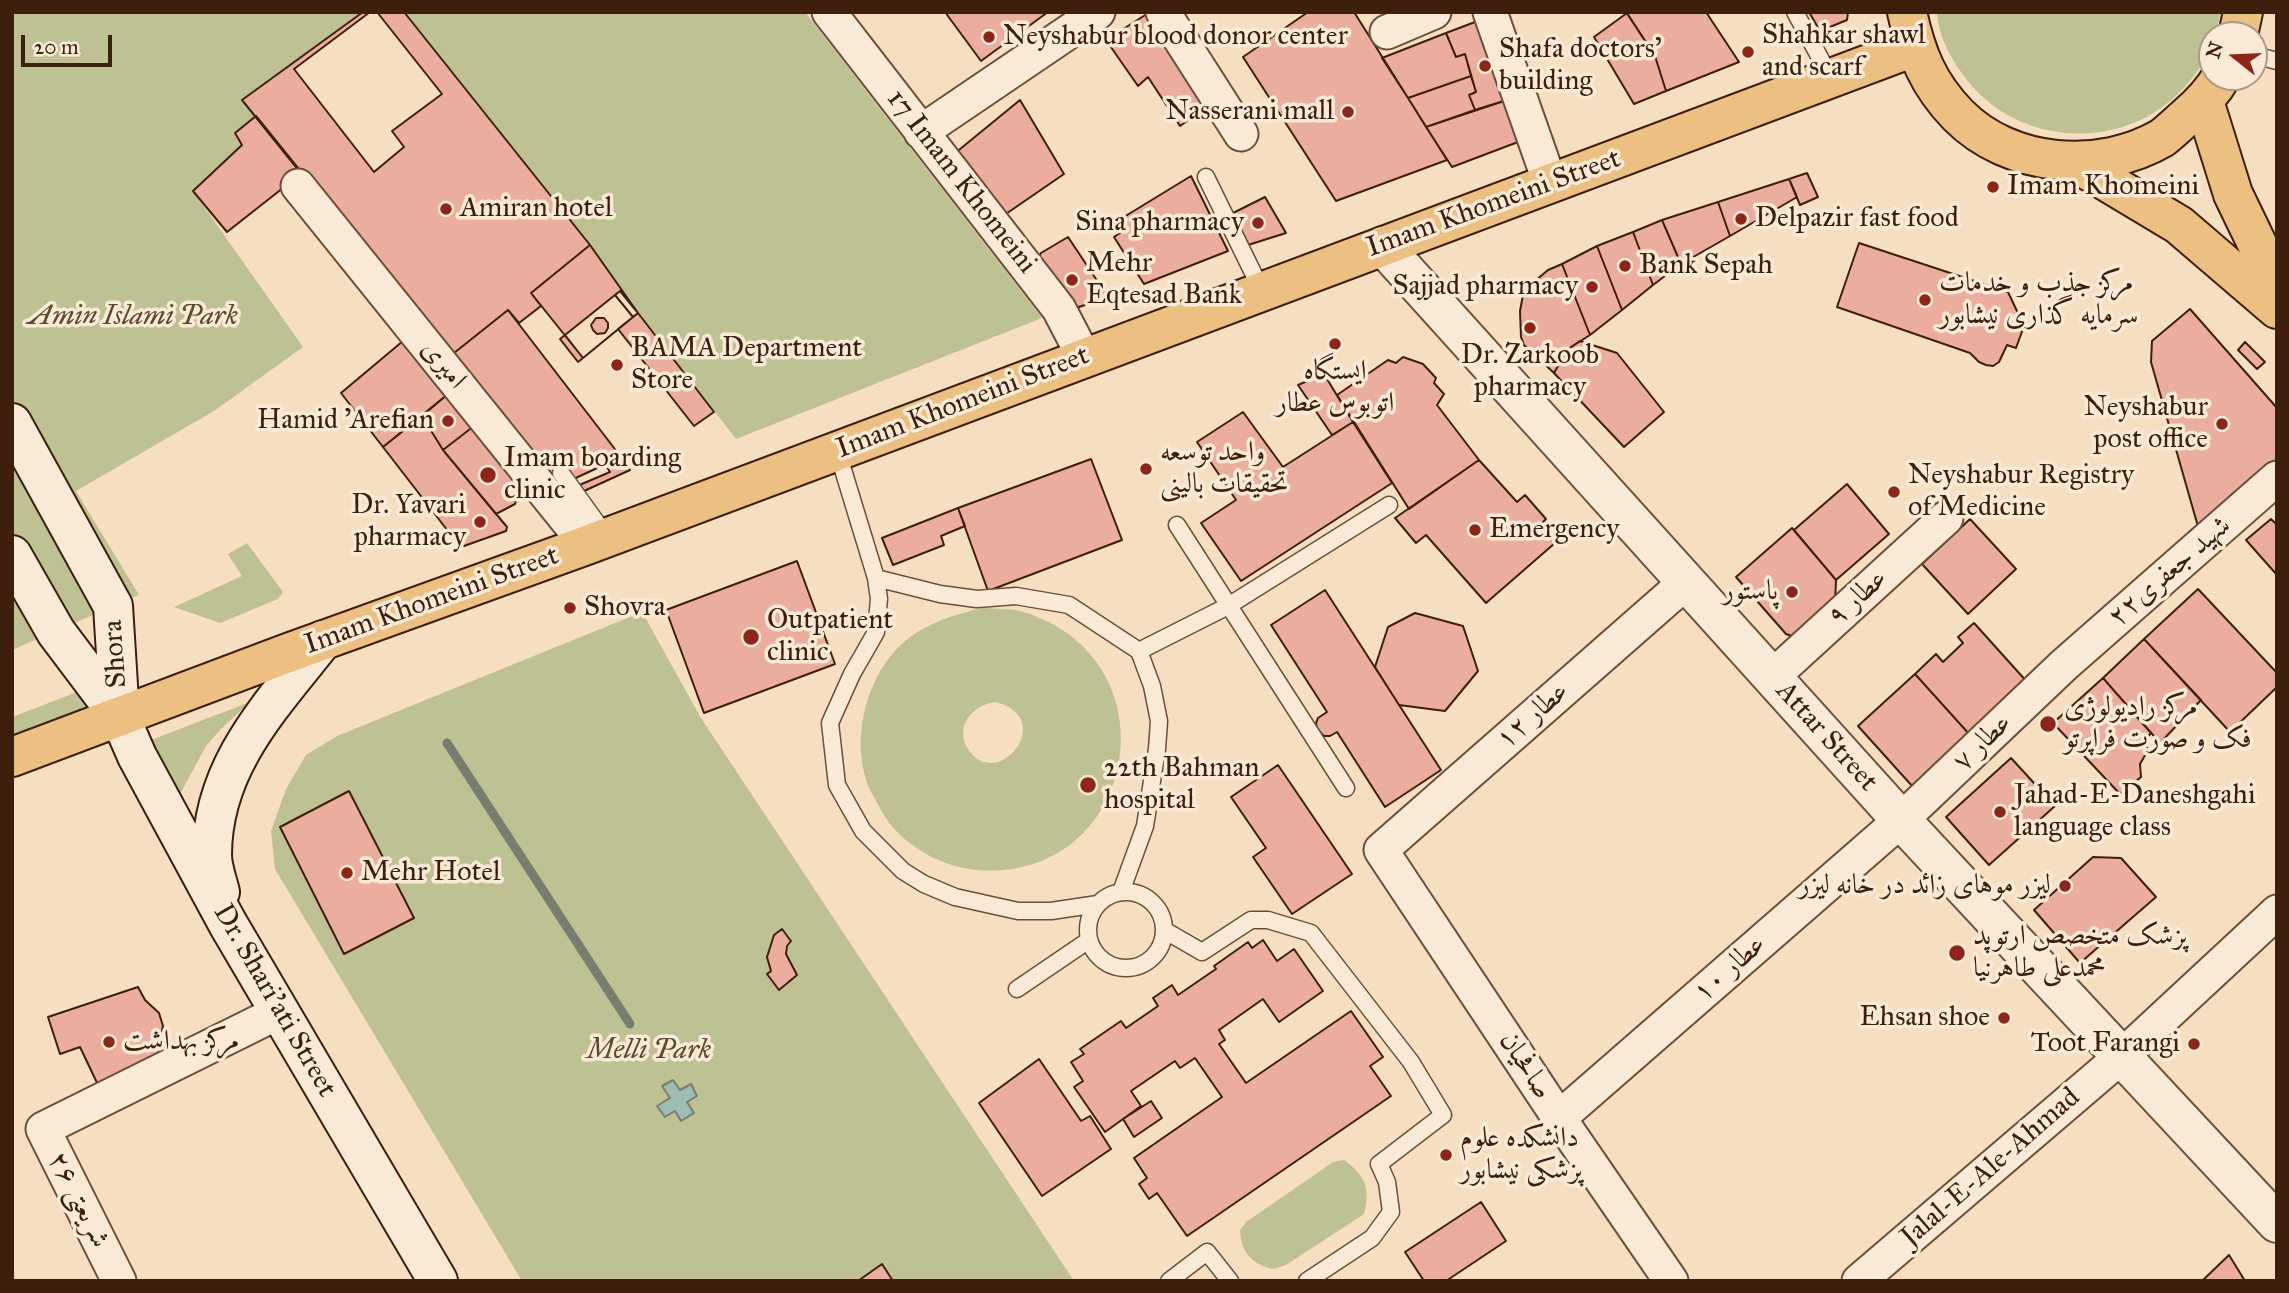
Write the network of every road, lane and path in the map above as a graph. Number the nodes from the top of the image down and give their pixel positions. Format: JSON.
{"nodes":[{"id":1,"x":829,"y":12,"type":"edge"},
{"id":2,"x":1098,"y":12,"type":"edge"},
{"id":3,"x":1163,"y":12,"type":"edge"},
{"id":4,"x":1434,"y":12,"type":"edge"},
{"id":5,"x":1490,"y":12,"type":"edge"},
{"id":6,"x":1796,"y":12,"type":"edge"},
{"id":7,"x":1910,"y":30,"type":"edge"},
{"id":8,"x":1387,"y":32,"type":"dead end"},
{"id":9,"x":1831,"y":79,"type":"junction"},
{"id":10,"x":2210,"y":91,"type":"edge"},
{"id":11,"x":2212,"y":91,"type":"edge"},
{"id":12,"x":921,"y":132,"type":"junction"},
{"id":13,"x":1241,"y":134,"type":"dead end"},
{"id":14,"x":2074,"y":162,"type":"junction"},
{"id":15,"x":1206,"y":177,"type":"dead end"},
{"id":16,"x":1550,"y":183,"type":"junction"},
{"id":17,"x":298,"y":187,"type":"dead end"},
{"id":18,"x":1382,"y":246,"type":"junction"},
{"id":19,"x":2277,"y":285,"type":"edge"},
{"id":20,"x":1262,"y":290,"type":"junction"},
{"id":21,"x":2277,"y":309,"type":"edge"},
{"id":22,"x":1084,"y":357,"type":"junction"},
{"id":23,"x":12,"y":423,"type":"edge"},
{"id":24,"x":837,"y":450,"type":"junction"},
{"id":25,"x":561,"y":473,"type":"dead end"},
{"id":26,"x":2277,"y":478,"type":"edge"},
{"id":27,"x":1389,"y":505,"type":"dead end"},
{"id":28,"x":1945,"y":518,"type":"dead end"},
{"id":29,"x":1177,"y":525,"type":"dead end"},
{"id":30,"x":597,"y":541,"type":"junction"},
{"id":31,"x":12,"y":555,"type":"edge"},
{"id":32,"x":876,"y":578,"type":"junction"},
{"id":33,"x":1685,"y":583,"type":"junction"},
{"id":34,"x":1228,"y":606,"type":"junction"},
{"id":35,"x":323,"y":640,"type":"junction"},
{"id":36,"x":1139,"y":651,"type":"junction"},
{"id":37,"x":2064,"y":665,"type":"joint"},
{"id":38,"x":1772,"y":677,"type":"junction"},
{"id":39,"x":120,"y":717,"type":"junction"},
{"id":40,"x":12,"y":757,"type":"edge"},
{"id":41,"x":1346,"y":788,"type":"dead end"},
{"id":42,"x":1901,"y":821,"type":"junction"},
{"id":43,"x":1381,"y":849,"type":"joint"},
{"id":44,"x":1121,"y":892,"type":"junction"},
{"id":45,"x":1098,"y":904,"type":"junction"},
{"id":46,"x":2277,"y":912,"type":"edge"},
{"id":47,"x":228,"y":925,"type":"junction"},
{"id":48,"x":1164,"y":930,"type":"junction"},
{"id":49,"x":1088,"y":940,"type":"junction"},
{"id":50,"x":1017,"y":989,"type":"dead end"},
{"id":51,"x":279,"y":1012,"type":"junction"},
{"id":52,"x":2122,"y":1056,"type":"junction"},
{"id":53,"x":1559,"y":1118,"type":"junction"},
{"id":54,"x":2277,"y":1223,"type":"edge"},
{"id":55,"x":119,"y":1281,"type":"edge"},
{"id":56,"x":438,"y":1281,"type":"edge"},
{"id":57,"x":1169,"y":1281,"type":"edge"},
{"id":58,"x":1230,"y":1281,"type":"edge"},
{"id":59,"x":1307,"y":1281,"type":"edge"},
{"id":60,"x":1671,"y":1281,"type":"edge"},
{"id":61,"x":1859,"y":1281,"type":"edge"}],
"edges":[{"from":1,"to":12,"type":"street","name":"17 Imam Khomeini"},
{"from":2,"to":12,"type":"street"},
{"from":3,"to":13,"type":"street"},
{"from":4,"to":8,"type":"street"},
{"from":5,"to":16,"type":"street"},
{"from":6,"to":9,"type":"lane"},
{"from":7,"to":9,"type":"main road","name":"Imam Khomeini Street"},
{"from":7,"to":14,"type":"main road"},
{"from":9,"to":16,"type":"main road","name":"Imam Khomeini Street"},
{"from":10,"to":14,"type":"main road"},
{"from":11,"to":19,"type":"main road"},
{"from":12,"to":22,"type":"street","name":"17 Imam Khomeini"},
{"from":14,"to":21,"type":"main road"},
{"from":15,"to":20,"type":"lane"},
{"from":16,"to":18,"type":"main road","name":"Imam Khomeini Street"},
{"from":17,"to":30,"type":"street","name":"امیری"},
{"from":18,"to":20,"type":"main road","name":"Imam Khomeini Street"},
{"from":18,"to":33,"type":"main road","name":"Attar Street"},
{"from":20,"to":22,"type":"main road","name":"Imam Khomeini Street"},
{"from":22,"to":24,"type":"main road","name":"Imam Khomeini Street"},
{"from":23,"to":39,"type":"main road","name":"Shora"},
{"from":24,"to":30,"type":"main road","name":"Imam Khomeini Street"},
{"from":24,"to":32,"type":"lane"},
{"from":25,"to":30,"type":"lane"},
{"from":26,"to":37,"type":"street","name":"شهید جعفری۲۲"},
{"from":27,"to":34,"type":"lane"},
{"from":28,"to":38,"type":"street","name":"عطار ۹"},
{"from":29,"to":34,"type":"lane"},
{"from":30,"to":35,"type":"main road","name":"Imam Khomeini Street"},
{"from":31,"to":39,"type":"main road","name":"Shora"},
{"from":32,"to":36,"type":"lane"},
{"from":32,"to":45,"type":"lane"},
{"from":33,"to":38,"type":"main road","name":"Attar Street"},
{"from":33,"to":43,"type":"street","name":"عطار ۱۲"},
{"from":34,"to":36,"type":"lane"},
{"from":34,"to":41,"type":"lane"},
{"from":35,"to":39,"type":"main road","name":"Imam Khomeini Street"},
{"from":35,"to":47,"type":"main road"},
{"from":36,"to":44,"type":"lane"},
{"from":37,"to":42,"type":"street","name":"عطار ۷"},
{"from":38,"to":42,"type":"main road","name":"Attar Street"},
{"from":39,"to":40,"type":"main road","name":"Imam Khomeini Street"},
{"from":39,"to":47,"type":"main road","name":"Dr. Shari'ati Street"},
{"from":42,"to":52,"type":"main road","name":"Attar Street"},
{"from":42,"to":53,"type":"street","name":"عطار ۱۰"},
{"from":43,"to":53,"type":"street","name":"صافحیان"},
{"from":44,"to":45,"type":"lane"},
{"from":44,"to":48,"type":"lane"},
{"from":45,"to":49,"type":"lane"},
{"from":46,"to":52,"type":"street","name":"Jalal-E-Ale-Ahmad"},
{"from":47,"to":51,"type":"main road","name":"Dr. Shari'ati Street"},
{"from":48,"to":49,"type":"lane"},
{"from":48,"to":59,"type":"lane"},
{"from":49,"to":50,"type":"lane"},
{"from":51,"to":55,"type":"street","name":"شریعتی ۲۶"},
{"from":51,"to":56,"type":"main road","name":"Dr. Shari'ati Street"},
{"from":52,"to":54,"type":"main road","name":"Attar Street"},
{"from":52,"to":61,"type":"street","name":"Jalal-E-Ale-Ahmad"},
{"from":53,"to":60,"type":"street","name":"صافحیان"},
{"from":57,"to":58,"type":"lane"}]}
